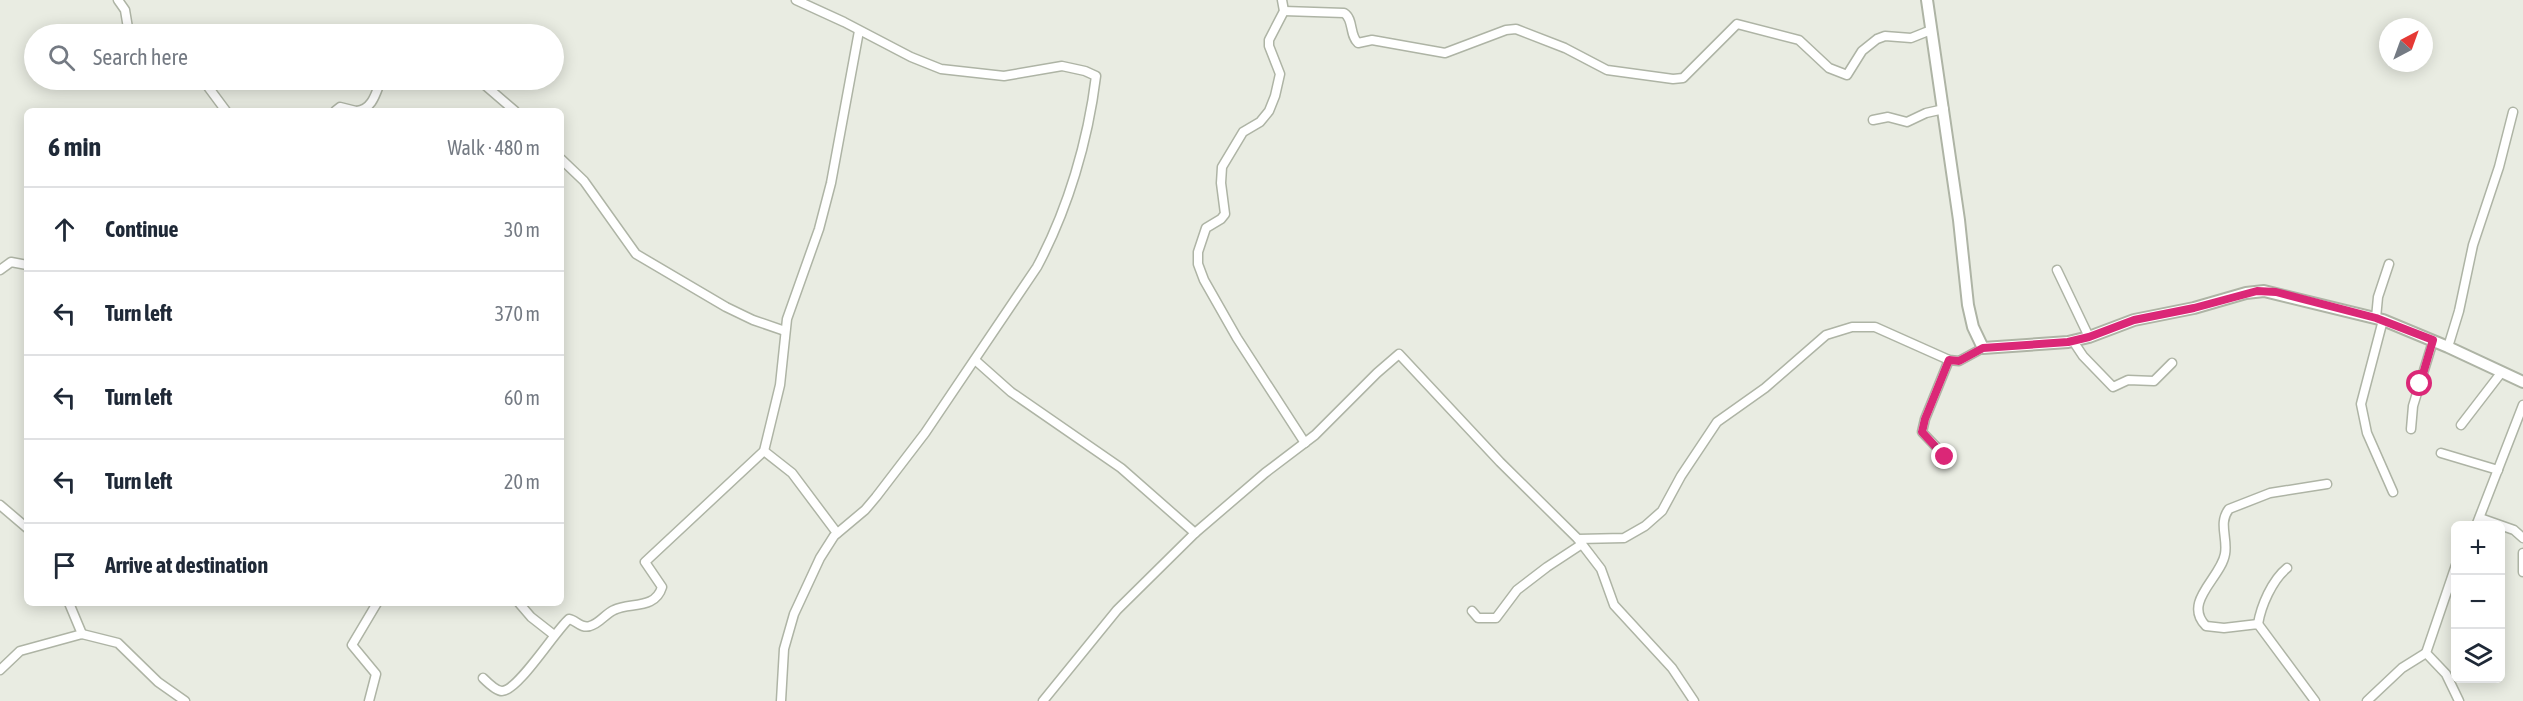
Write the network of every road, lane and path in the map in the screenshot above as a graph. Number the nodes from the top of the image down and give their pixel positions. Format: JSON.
{"nodes":[{"id":1,"x":118,"y":0,"type":"edge"},
{"id":2,"x":796,"y":0,"type":"edge"},
{"id":3,"x":1282,"y":0,"type":"edge"},
{"id":4,"x":1927,"y":0,"type":"edge"},
{"id":5,"x":1284,"y":11,"type":"junction"},
{"id":6,"x":127,"y":24,"type":"edge"},
{"id":7,"x":1930,"y":30,"type":"junction"},
{"id":8,"x":859,"y":32,"type":"junction"},
{"id":9,"x":210,"y":90,"type":"edge"},
{"id":10,"x":376,"y":90,"type":"edge"},
{"id":11,"x":491,"y":90,"type":"edge"},
{"id":12,"x":224,"y":108,"type":"edge"},
{"id":13,"x":367,"y":108,"type":"edge"},
{"id":14,"x":512,"y":108,"type":"edge"},
{"id":15,"x":1944,"y":109,"type":"junction"},
{"id":16,"x":2513,"y":112,"type":"dead end"},
{"id":17,"x":1874,"y":120,"type":"dead end"},
{"id":18,"x":564,"y":162,"type":"edge"},
{"id":19,"x":24,"y":264,"type":"edge"},
{"id":20,"x":2389,"y":264,"type":"dead end"},
{"id":21,"x":0,"y":270,"type":"edge"},
{"id":22,"x":2057,"y":270,"type":"dead end"},
{"id":23,"x":2379,"y":319,"type":"junction"},
{"id":24,"x":785,"y":331,"type":"junction"},
{"id":25,"x":2089,"y":337,"type":"junction"},
{"id":26,"x":2433,"y":340,"type":"junction"},
{"id":27,"x":2073,"y":341,"type":"junction"},
{"id":28,"x":2448,"y":346,"type":"junction"},
{"id":29,"x":1983,"y":348,"type":"junction"},
{"id":30,"x":975,"y":360,"type":"junction"},
{"id":31,"x":1949,"y":360,"type":"junction"},
{"id":32,"x":2172,"y":363,"type":"dead end"},
{"id":33,"x":2501,"y":373,"type":"junction"},
{"id":34,"x":2523,"y":382,"type":"edge"},
{"id":35,"x":2523,"y":405,"type":"edge"},
{"id":36,"x":2461,"y":425,"type":"dead end"},
{"id":37,"x":2411,"y":429,"type":"dead end"},
{"id":38,"x":1305,"y":443,"type":"junction"},
{"id":39,"x":764,"y":451,"type":"junction"},
{"id":40,"x":2441,"y":453,"type":"dead end"},
{"id":41,"x":1940,"y":463,"type":"dead end"},
{"id":42,"x":2498,"y":470,"type":"junction"},
{"id":43,"x":2327,"y":484,"type":"dead end"},
{"id":44,"x":2393,"y":492,"type":"dead end"},
{"id":45,"x":0,"y":505,"type":"edge"},
{"id":46,"x":2478,"y":521,"type":"edge"},
{"id":47,"x":24,"y":525,"type":"edge"},
{"id":48,"x":2505,"y":528,"type":"edge"},
{"id":49,"x":837,"y":533,"type":"junction"},
{"id":50,"x":1195,"y":533,"type":"junction"},
{"id":51,"x":2523,"y":538,"type":"edge"},
{"id":52,"x":1580,"y":541,"type":"junction"},
{"id":53,"x":2523,"y":553,"type":"edge"},
{"id":54,"x":2287,"y":568,"type":"dead end"},
{"id":55,"x":2523,"y":572,"type":"edge"},
{"id":56,"x":2451,"y":584,"type":"edge"},
{"id":57,"x":70,"y":606,"type":"edge"},
{"id":58,"x":375,"y":606,"type":"edge"},
{"id":59,"x":522,"y":606,"type":"edge"},
{"id":60,"x":1472,"y":611,"type":"dead end"},
{"id":61,"x":2258,"y":624,"type":"junction"},
{"id":62,"x":82,"y":634,"type":"junction"},
{"id":63,"x":555,"y":635,"type":"junction"},
{"id":64,"x":2426,"y":653,"type":"junction"},
{"id":65,"x":0,"y":670,"type":"edge"},
{"id":66,"x":483,"y":678,"type":"dead end"},
{"id":67,"x":185,"y":701,"type":"edge"},
{"id":68,"x":369,"y":701,"type":"edge"},
{"id":69,"x":781,"y":701,"type":"edge"},
{"id":70,"x":1043,"y":701,"type":"edge"},
{"id":71,"x":1694,"y":701,"type":"edge"},
{"id":72,"x":2315,"y":701,"type":"edge"},
{"id":73,"x":2367,"y":701,"type":"edge"},
{"id":74,"x":2459,"y":701,"type":"edge"}],
"edges":[{"from":1,"to":6,"type":"street"},
{"from":2,"to":8,"type":"street"},
{"from":3,"to":5,"type":"street"},
{"from":4,"to":7,"type":"street"},
{"from":5,"to":7,"type":"street"},
{"from":5,"to":38,"type":"street"},
{"from":7,"to":15,"type":"street"},
{"from":8,"to":24,"type":"street"},
{"from":8,"to":30,"type":"street"},
{"from":9,"to":12,"type":"street"},
{"from":10,"to":13,"type":"street"},
{"from":11,"to":14,"type":"street"},
{"from":15,"to":17,"type":"street"},
{"from":15,"to":29,"type":"street"},
{"from":16,"to":28,"type":"street"},
{"from":18,"to":24,"type":"street"},
{"from":19,"to":21,"type":"street"},
{"from":20,"to":23,"type":"street"},
{"from":22,"to":25,"type":"street"},
{"from":23,"to":25,"type":"street"},
{"from":23,"to":26,"type":"street"},
{"from":23,"to":44,"type":"street"},
{"from":24,"to":39,"type":"street"},
{"from":25,"to":27,"type":"street"},
{"from":26,"to":28,"type":"street"},
{"from":26,"to":37,"type":"street"},
{"from":27,"to":29,"type":"street"},
{"from":27,"to":32,"type":"street"},
{"from":28,"to":33,"type":"street"},
{"from":29,"to":31,"type":"street"},
{"from":30,"to":49,"type":"street"},
{"from":30,"to":50,"type":"street"},
{"from":31,"to":41,"type":"street"},
{"from":31,"to":52,"type":"street"},
{"from":33,"to":34,"type":"street"},
{"from":33,"to":36,"type":"street"},
{"from":35,"to":42,"type":"street"},
{"from":38,"to":50,"type":"street"},
{"from":38,"to":52,"type":"street"},
{"from":39,"to":49,"type":"street"},
{"from":39,"to":63,"type":"street"},
{"from":40,"to":42,"type":"street"},
{"from":42,"to":46,"type":"street"},
{"from":43,"to":61,"type":"street"},
{"from":45,"to":47,"type":"street"},
{"from":48,"to":51,"type":"street"},
{"from":49,"to":69,"type":"street"},
{"from":50,"to":70,"type":"street"},
{"from":52,"to":60,"type":"street"},
{"from":52,"to":71,"type":"street"},
{"from":53,"to":55,"type":"street"},
{"from":54,"to":61,"type":"street"},
{"from":56,"to":64,"type":"street"},
{"from":57,"to":62,"type":"street"},
{"from":58,"to":68,"type":"street"},
{"from":59,"to":63,"type":"street"},
{"from":61,"to":72,"type":"street"},
{"from":62,"to":65,"type":"street"},
{"from":62,"to":67,"type":"street"},
{"from":63,"to":66,"type":"street"},
{"from":64,"to":73,"type":"street"},
{"from":64,"to":74,"type":"street"}]}
